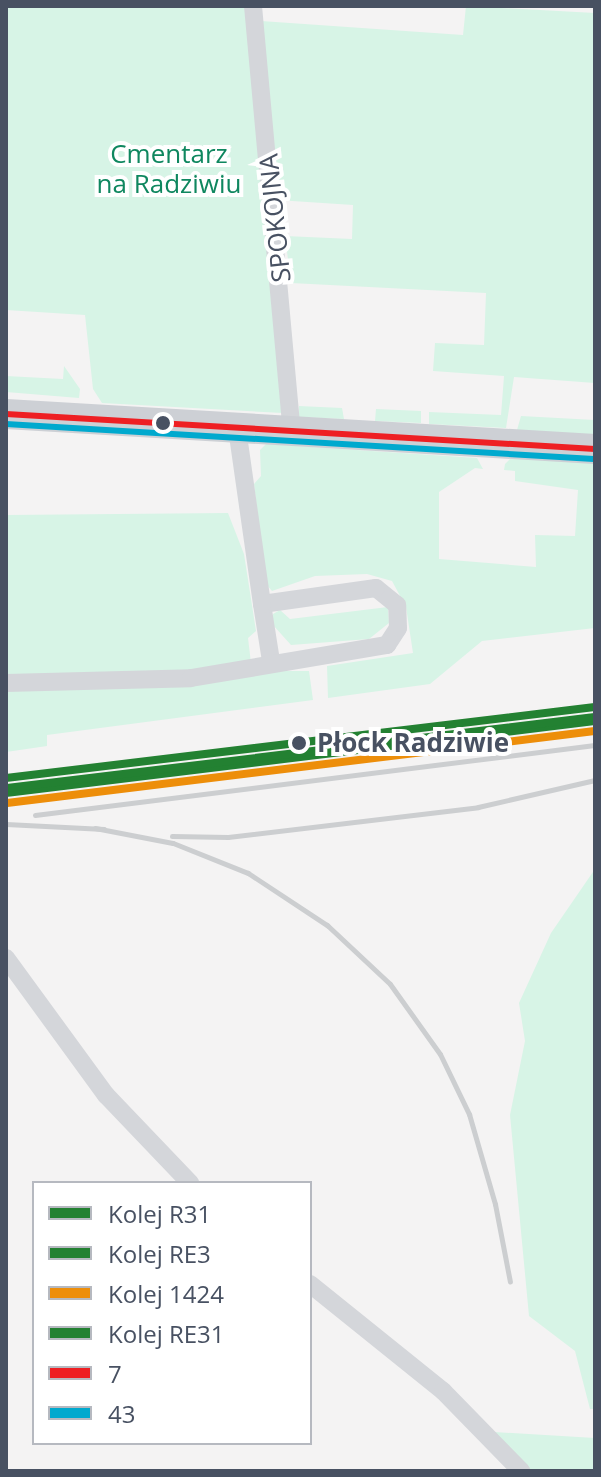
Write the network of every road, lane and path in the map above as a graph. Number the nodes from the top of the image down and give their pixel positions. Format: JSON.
{"nodes":[{"id":1,"x":253,"y":6,"type":"edge"},
{"id":2,"x":6,"y":414,"type":"edge"},
{"id":3,"x":237,"y":428,"type":"junction"},
{"id":4,"x":292,"y":431,"type":"junction"},
{"id":5,"x":595,"y":449,"type":"edge"},
{"id":6,"x":262,"y":604,"type":"junction"},
{"id":7,"x":271,"y":661,"type":"junction"},
{"id":8,"x":6,"y":683,"type":"edge"},
{"id":9,"x":6,"y":958,"type":"edge"},
{"id":10,"x":188,"y":1181,"type":"edge"},
{"id":11,"x":312,"y":1286,"type":"edge"},
{"id":12,"x":521,"y":1471,"type":"edge"}],
"edges":[{"from":1,"to":4,"type":"street","name":"SPOKOJNA"},
{"from":2,"to":3,"type":"main road"},
{"from":3,"to":4,"type":"main road"},
{"from":3,"to":6,"type":"street"},
{"from":4,"to":5,"type":"main road"},
{"from":6,"to":7,"type":"street"},
{"from":6,"to":7,"type":"street"},
{"from":7,"to":8,"type":"street"},
{"from":9,"to":10,"type":"street"},
{"from":11,"to":12,"type":"street"}]}
